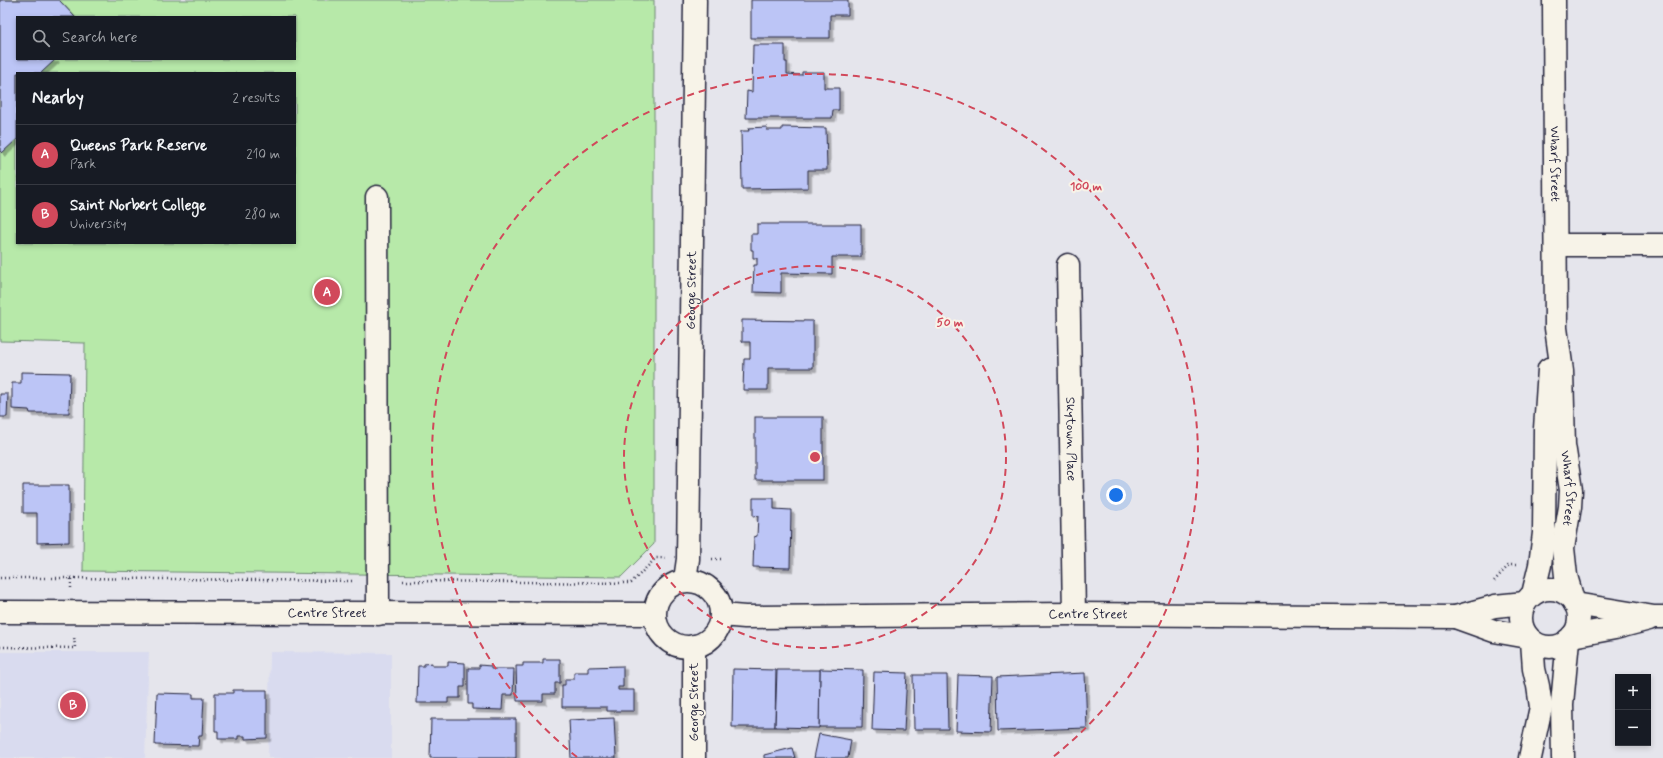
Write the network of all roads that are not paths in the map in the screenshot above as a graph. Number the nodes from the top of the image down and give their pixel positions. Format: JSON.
{"nodes":[{"id":1,"x":695,"y":0,"type":"edge"},
{"id":2,"x":1554,"y":0,"type":"edge"},
{"id":3,"x":377,"y":197,"type":"dead end"},
{"id":4,"x":1556,"y":245,"type":"junction"},
{"id":5,"x":1663,"y":245,"type":"edge"},
{"id":6,"x":1068,"y":265,"type":"dead end"},
{"id":7,"x":1556,"y":328,"type":"junction"},
{"id":8,"x":685,"y":580,"type":"junction"},
{"id":9,"x":1529,"y":599,"type":"junction"},
{"id":10,"x":1574,"y":602,"type":"junction"},
{"id":11,"x":0,"y":612,"type":"edge"},
{"id":12,"x":378,"y":614,"type":"junction"},
{"id":13,"x":654,"y":614,"type":"junction"},
{"id":14,"x":1074,"y":614,"type":"junction"},
{"id":15,"x":721,"y":615,"type":"junction"},
{"id":16,"x":1455,"y":617,"type":"junction"},
{"id":17,"x":1659,"y":617,"type":"edge"},
{"id":18,"x":1570,"y":638,"type":"junction"},
{"id":19,"x":1530,"y":639,"type":"junction"},
{"id":20,"x":694,"y":646,"type":"junction"},
{"id":21,"x":694,"y":758,"type":"edge"},
{"id":22,"x":1530,"y":758,"type":"edge"},
{"id":23,"x":1563,"y":758,"type":"edge"}],
"edges":[{"from":1,"to":8,"type":"street","name":"George Street"},
{"from":2,"to":4,"type":"street","name":"Wharf Street"},
{"from":3,"to":12,"type":"street"},
{"from":4,"to":5,"type":"street"},
{"from":4,"to":7,"type":"street","name":"Wharf Street"},
{"from":6,"to":14,"type":"street","name":"Skytown Place"},
{"from":7,"to":9,"type":"street","name":"Wharf Street"},
{"from":7,"to":10,"type":"street","name":"Wharf Street"},
{"from":8,"to":13,"type":"street"},
{"from":8,"to":15,"type":"street"},
{"from":9,"to":10,"type":"street"},
{"from":9,"to":16,"type":"street","name":"Centre Street"},
{"from":9,"to":19,"type":"street"},
{"from":10,"to":17,"type":"street"},
{"from":10,"to":18,"type":"street"},
{"from":11,"to":12,"type":"street","name":"Centre Street"},
{"from":12,"to":13,"type":"street","name":"Centre Street"},
{"from":13,"to":20,"type":"street"},
{"from":14,"to":15,"type":"street","name":"Centre Street"},
{"from":14,"to":16,"type":"street","name":"Centre Street"},
{"from":15,"to":20,"type":"street"},
{"from":16,"to":19,"type":"street","name":"Centre Street"},
{"from":17,"to":18,"type":"street"},
{"from":18,"to":19,"type":"street"},
{"from":18,"to":23,"type":"street"},
{"from":19,"to":22,"type":"street"},
{"from":20,"to":21,"type":"street","name":"George Street"}]}
